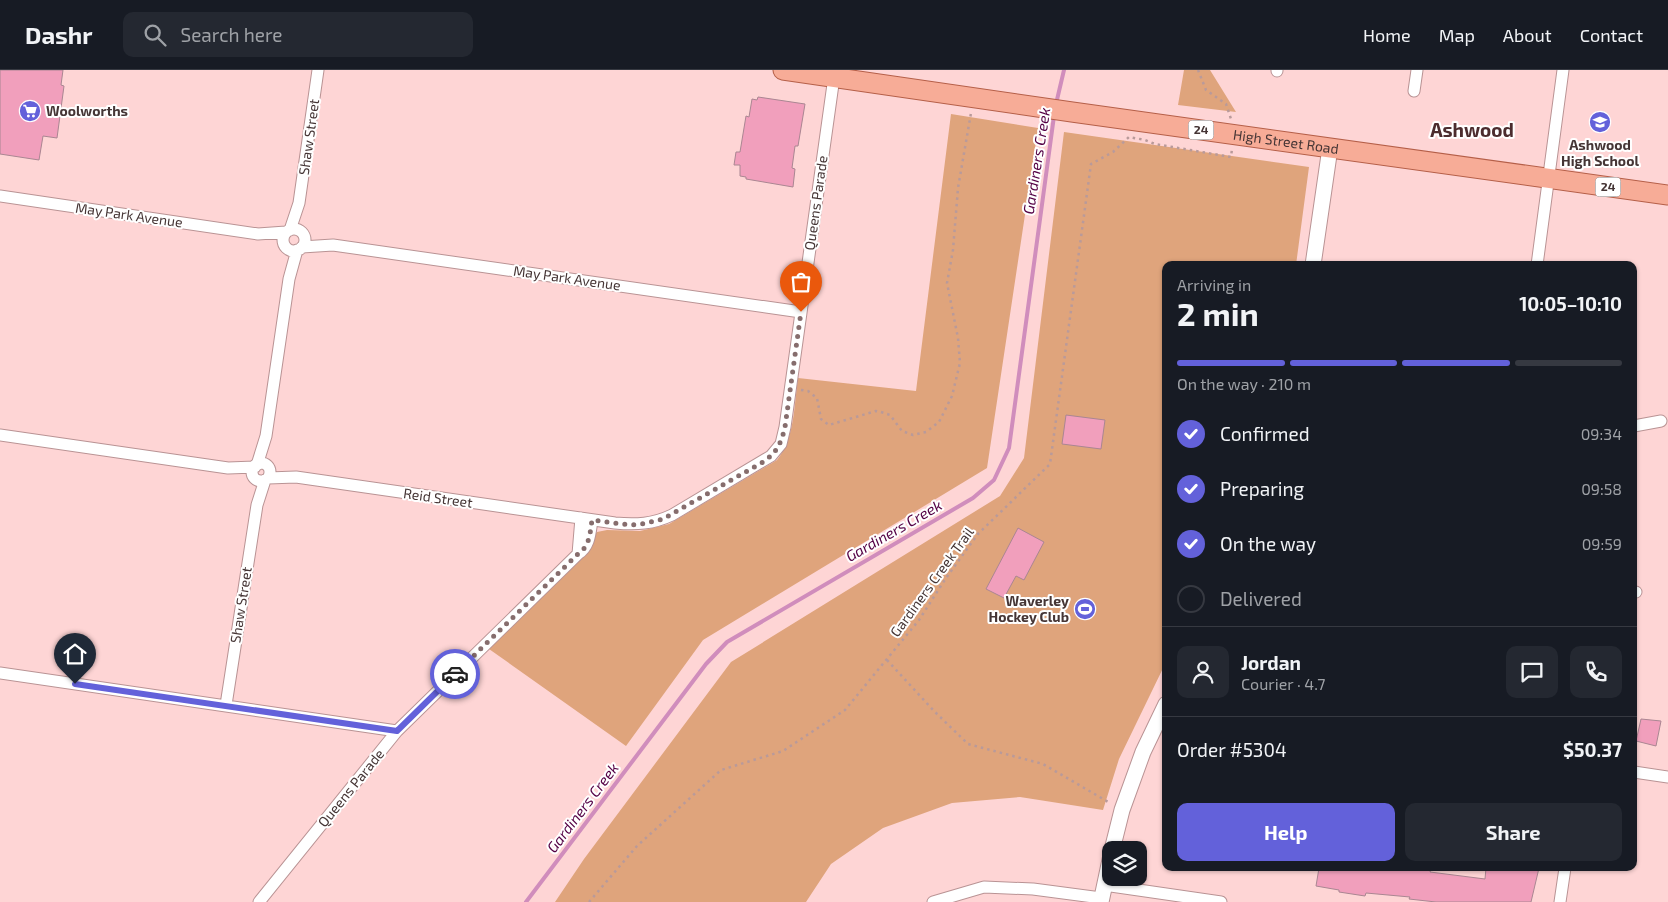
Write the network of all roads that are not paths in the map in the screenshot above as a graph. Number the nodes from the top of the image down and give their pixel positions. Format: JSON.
{"nodes":[{"id":1,"x":318,"y":70,"type":"edge"},
{"id":2,"x":783,"y":70,"type":"edge"},
{"id":3,"x":1417,"y":70,"type":"edge"},
{"id":4,"x":1563,"y":70,"type":"edge"},
{"id":5,"x":867,"y":76,"type":"edge"},
{"id":6,"x":834,"y":77,"type":"junction"},
{"id":7,"x":1414,"y":91,"type":"dead end"},
{"id":8,"x":1330,"y":148,"type":"junction"},
{"id":9,"x":1548,"y":178,"type":"junction"},
{"id":10,"x":1668,"y":195,"type":"edge"},
{"id":11,"x":0,"y":196,"type":"edge"},
{"id":12,"x":295,"y":232,"type":"junction"},
{"id":13,"x":258,"y":234,"type":"junction"},
{"id":14,"x":333,"y":245,"type":"junction"},
{"id":15,"x":293,"y":247,"type":"junction"},
{"id":16,"x":1314,"y":261,"type":"edge"},
{"id":17,"x":1538,"y":261,"type":"edge"},
{"id":18,"x":801,"y":312,"type":"junction"},
{"id":19,"x":1661,"y":421,"type":"dead end"},
{"id":20,"x":1637,"y":425,"type":"edge"},
{"id":21,"x":0,"y":435,"type":"edge"},
{"id":22,"x":261,"y":473,"type":"junction"},
{"id":23,"x":587,"y":519,"type":"junction"},
{"id":24,"x":0,"y":673,"type":"edge"},
{"id":25,"x":226,"y":706,"type":"junction"},
{"id":26,"x":1162,"y":712,"type":"edge"},
{"id":27,"x":397,"y":731,"type":"junction"},
{"id":28,"x":1637,"y":772,"type":"edge"},
{"id":29,"x":1668,"y":777,"type":"edge"},
{"id":30,"x":1114,"y":841,"type":"edge"},
{"id":31,"x":1565,"y":871,"type":"edge"},
{"id":32,"x":1102,"y":895,"type":"edge"},
{"id":33,"x":259,"y":902,"type":"edge"},
{"id":34,"x":933,"y":902,"type":"edge"},
{"id":35,"x":1221,"y":902,"type":"edge"},
{"id":36,"x":1560,"y":902,"type":"edge"}],
"edges":[{"from":1,"to":12,"type":"street","name":"Shaw Street"},
{"from":2,"to":6,"type":"main road","name":"High Street Road","number":"24"},
{"from":3,"to":7,"type":"street"},
{"from":4,"to":9,"type":"street"},
{"from":5,"to":6,"type":"main road","name":"High Street Road","number":"24"},
{"from":5,"to":8,"type":"main road","name":"High Street Road","number":"24"},
{"from":6,"to":18,"type":"street","name":"Queens Parade"},
{"from":8,"to":9,"type":"main road","name":"High Street Road","number":"24"},
{"from":8,"to":16,"type":"street"},
{"from":9,"to":10,"type":"main road","name":"High Street Road","number":"24"},
{"from":9,"to":17,"type":"street"},
{"from":11,"to":13,"type":"street","name":"May Park Avenue"},
{"from":12,"to":13,"type":"street","name":"May Park Avenue"},
{"from":12,"to":14,"type":"street","name":"May Park Avenue"},
{"from":12,"to":15,"type":"street"},
{"from":12,"to":15,"type":"street"},
{"from":13,"to":15,"type":"street","name":"May Park Avenue"},
{"from":14,"to":15,"type":"street","name":"May Park Avenue"},
{"from":14,"to":18,"type":"street","name":"May Park Avenue"},
{"from":15,"to":22,"type":"street","name":"Shaw Street"},
{"from":18,"to":23,"type":"street","name":"Queens Parade"},
{"from":19,"to":20,"type":"street"},
{"from":21,"to":22,"type":"street","name":"Reid Street"},
{"from":22,"to":23,"type":"street","name":"Reid Street"},
{"from":22,"to":25,"type":"street","name":"Shaw Street"},
{"from":23,"to":27,"type":"street","name":"Queens Parade"},
{"from":24,"to":25,"type":"street"},
{"from":25,"to":27,"type":"street"},
{"from":26,"to":30,"type":"street"},
{"from":27,"to":33,"type":"street","name":"Queens Parade"},
{"from":28,"to":29,"type":"street"},
{"from":31,"to":36,"type":"street"},
{"from":32,"to":34,"type":"street"},
{"from":32,"to":35,"type":"street"}]}
